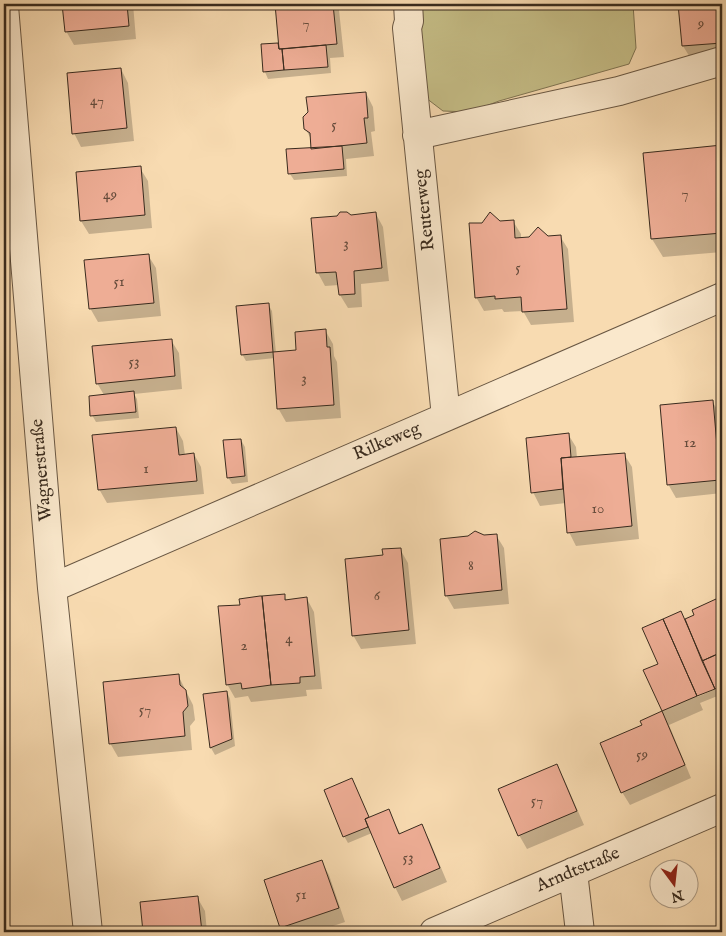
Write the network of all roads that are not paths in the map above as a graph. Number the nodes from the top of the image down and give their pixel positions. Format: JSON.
{"nodes":[{"id":1,"x":408,"y":4,"type":"edge"},
{"id":2,"x":4,"y":6,"type":"edge"},
{"id":3,"x":722,"y":61,"type":"edge"},
{"id":4,"x":417,"y":135,"type":"junction"},
{"id":5,"x":722,"y":297,"type":"edge"},
{"id":6,"x":446,"y":417,"type":"junction"},
{"id":7,"x":52,"y":588,"type":"junction"},
{"id":8,"x":722,"y":808,"type":"edge"},
{"id":9,"x":574,"y":872,"type":"junction"},
{"id":10,"x":88,"y":932,"type":"edge"},
{"id":11,"x":434,"y":932,"type":"edge"},
{"id":12,"x":580,"y":932,"type":"edge"}],
"edges":[{"from":1,"to":4,"type":"street","name":"Reuterweg"},
{"from":2,"to":7,"type":"street","name":"Wagnerstraße"},
{"from":3,"to":4,"type":"street"},
{"from":4,"to":6,"type":"street","name":"Reuterweg"},
{"from":5,"to":6,"type":"street","name":"Rilkeweg"},
{"from":6,"to":7,"type":"street","name":"Rilkeweg"},
{"from":7,"to":10,"type":"street","name":"Wagnerstraße"},
{"from":8,"to":9,"type":"street","name":"Arndtstraße"},
{"from":9,"to":11,"type":"street","name":"Arndtstraße"},
{"from":9,"to":12,"type":"street"}]}
